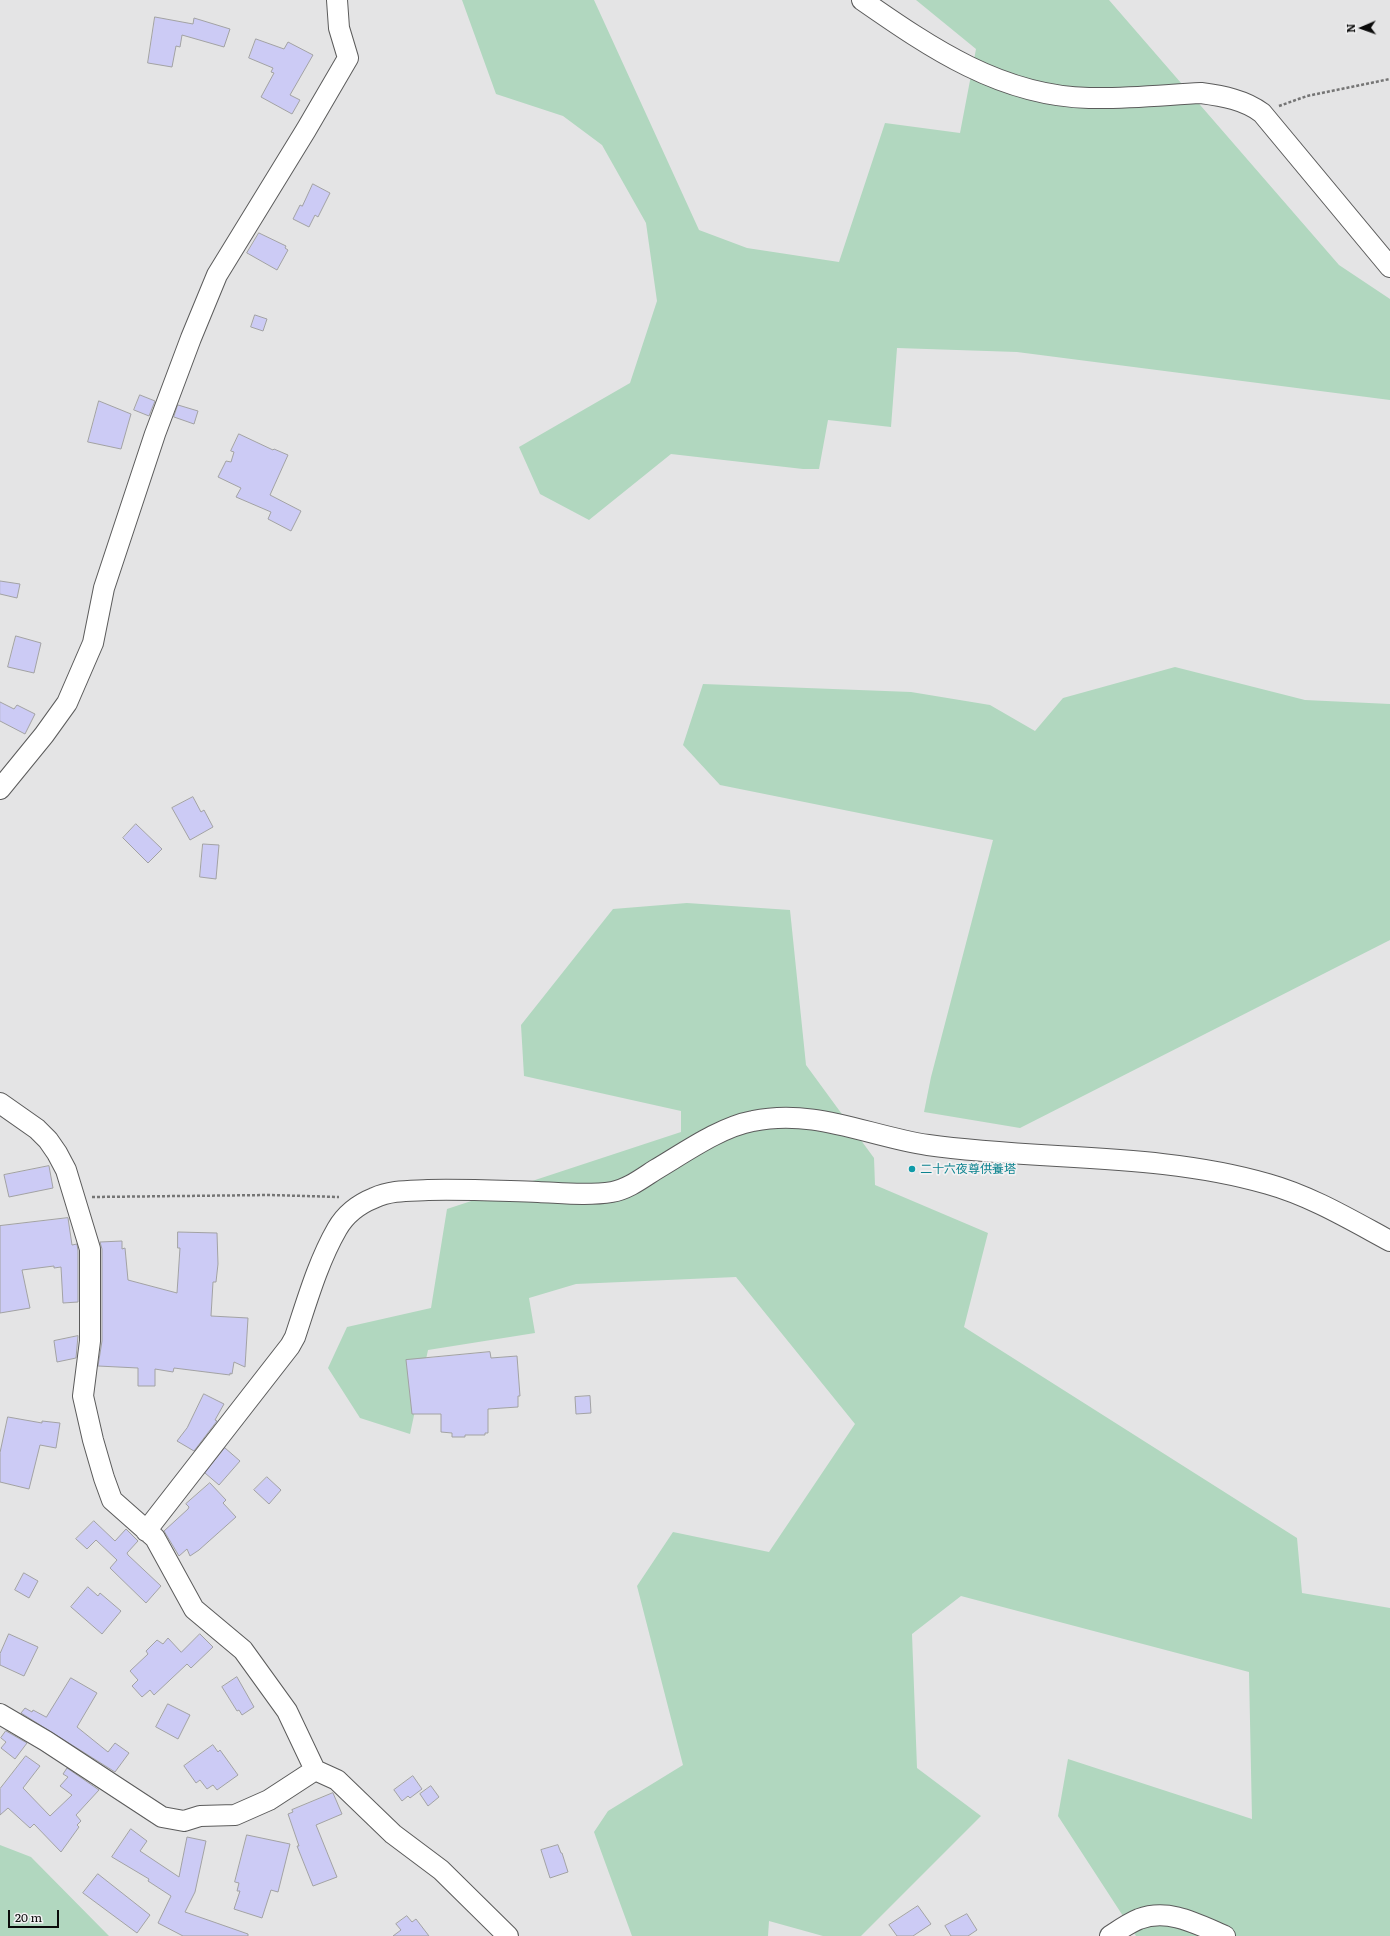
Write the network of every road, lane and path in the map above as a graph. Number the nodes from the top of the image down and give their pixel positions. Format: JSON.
{"nodes":[{"id":1,"x":337,"y":0,"type":"edge"},
{"id":2,"x":862,"y":0,"type":"edge"},
{"id":3,"x":1390,"y":79,"type":"edge"},
{"id":4,"x":1262,"y":113,"type":"junction"},
{"id":5,"x":1390,"y":267,"type":"edge"},
{"id":6,"x":0,"y":789,"type":"edge"},
{"id":7,"x":0,"y":1103,"type":"edge"},
{"id":8,"x":74,"y":1197,"type":"junction"},
{"id":9,"x":340,"y":1197,"type":"dead end"},
{"id":10,"x":1390,"y":1241,"type":"edge"},
{"id":11,"x":146,"y":1531,"type":"junction"},
{"id":12,"x":0,"y":1714,"type":"edge"},
{"id":13,"x":315,"y":1770,"type":"junction"},
{"id":14,"x":508,"y":1936,"type":"edge"},
{"id":15,"x":1110,"y":1936,"type":"edge"},
{"id":16,"x":1225,"y":1936,"type":"edge"}],
"edges":[{"from":1,"to":6,"type":"street"},
{"from":2,"to":4,"type":"street"},
{"from":3,"to":4,"type":"path"},
{"from":4,"to":5,"type":"street"},
{"from":7,"to":8,"type":"street"},
{"from":8,"to":9,"type":"path"},
{"from":8,"to":11,"type":"street"},
{"from":10,"to":11,"type":"street"},
{"from":11,"to":13,"type":"street"},
{"from":12,"to":13,"type":"street"},
{"from":13,"to":14,"type":"street"},
{"from":15,"to":16,"type":"street"}]}
